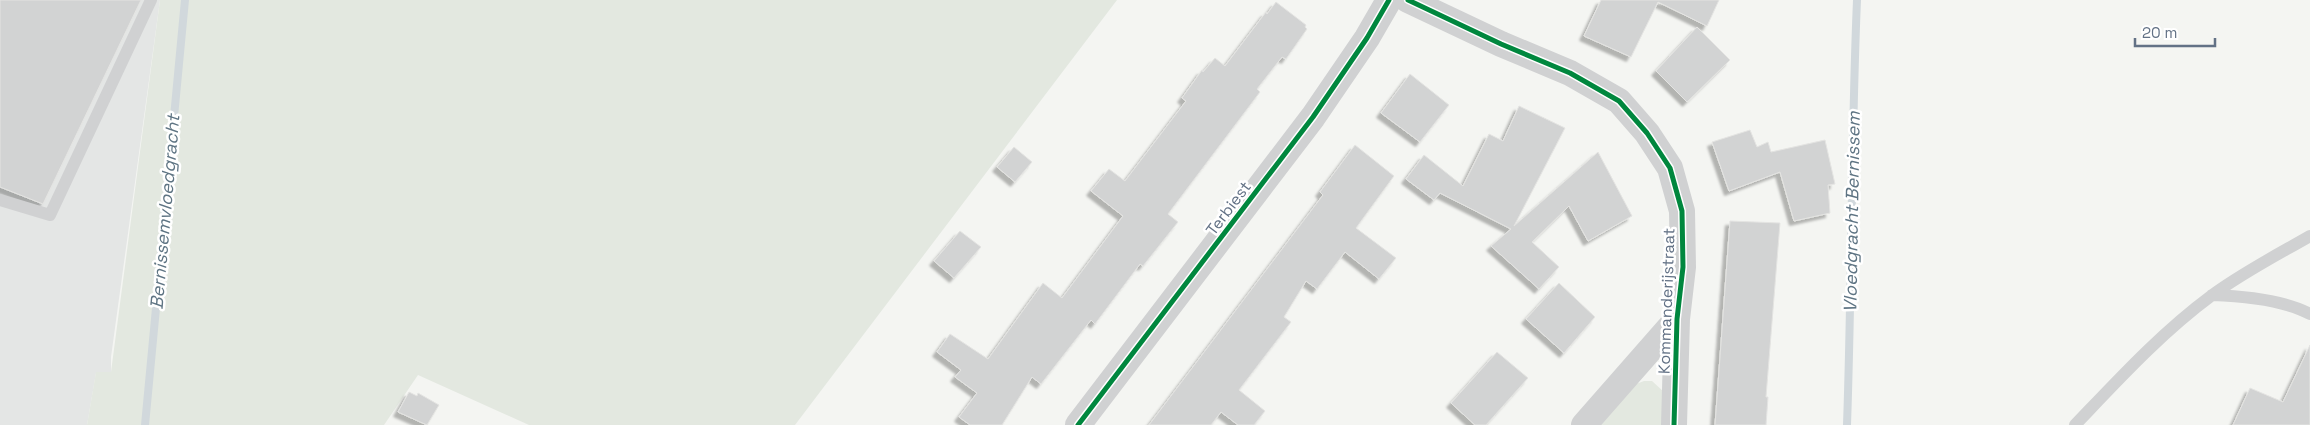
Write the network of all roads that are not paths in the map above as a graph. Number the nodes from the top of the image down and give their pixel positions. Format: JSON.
{"nodes":[{"id":1,"x":151,"y":0,"type":"edge"},
{"id":2,"x":1389,"y":0,"type":"edge"},
{"id":3,"x":1408,"y":0,"type":"edge"},
{"id":4,"x":0,"y":200,"type":"edge"},
{"id":5,"x":2310,"y":236,"type":"edge"},
{"id":6,"x":2212,"y":295,"type":"junction"},
{"id":7,"x":2310,"y":314,"type":"edge"},
{"id":8,"x":1678,"y":320,"type":"junction"},
{"id":9,"x":1078,"y":425,"type":"edge"},
{"id":10,"x":1584,"y":425,"type":"edge"},
{"id":11,"x":1674,"y":425,"type":"edge"},
{"id":12,"x":2075,"y":425,"type":"edge"}],
"edges":[{"from":1,"to":4,"type":"lane"},
{"from":2,"to":9,"type":"street","name":"Terbiest"},
{"from":3,"to":8,"type":"street","name":"Kommanderijstraat"},
{"from":5,"to":6,"type":"lane"},
{"from":6,"to":7,"type":"lane"},
{"from":6,"to":12,"type":"lane"},
{"from":8,"to":10,"type":"street"},
{"from":8,"to":11,"type":"street","name":"Kommanderijstraat"}]}
